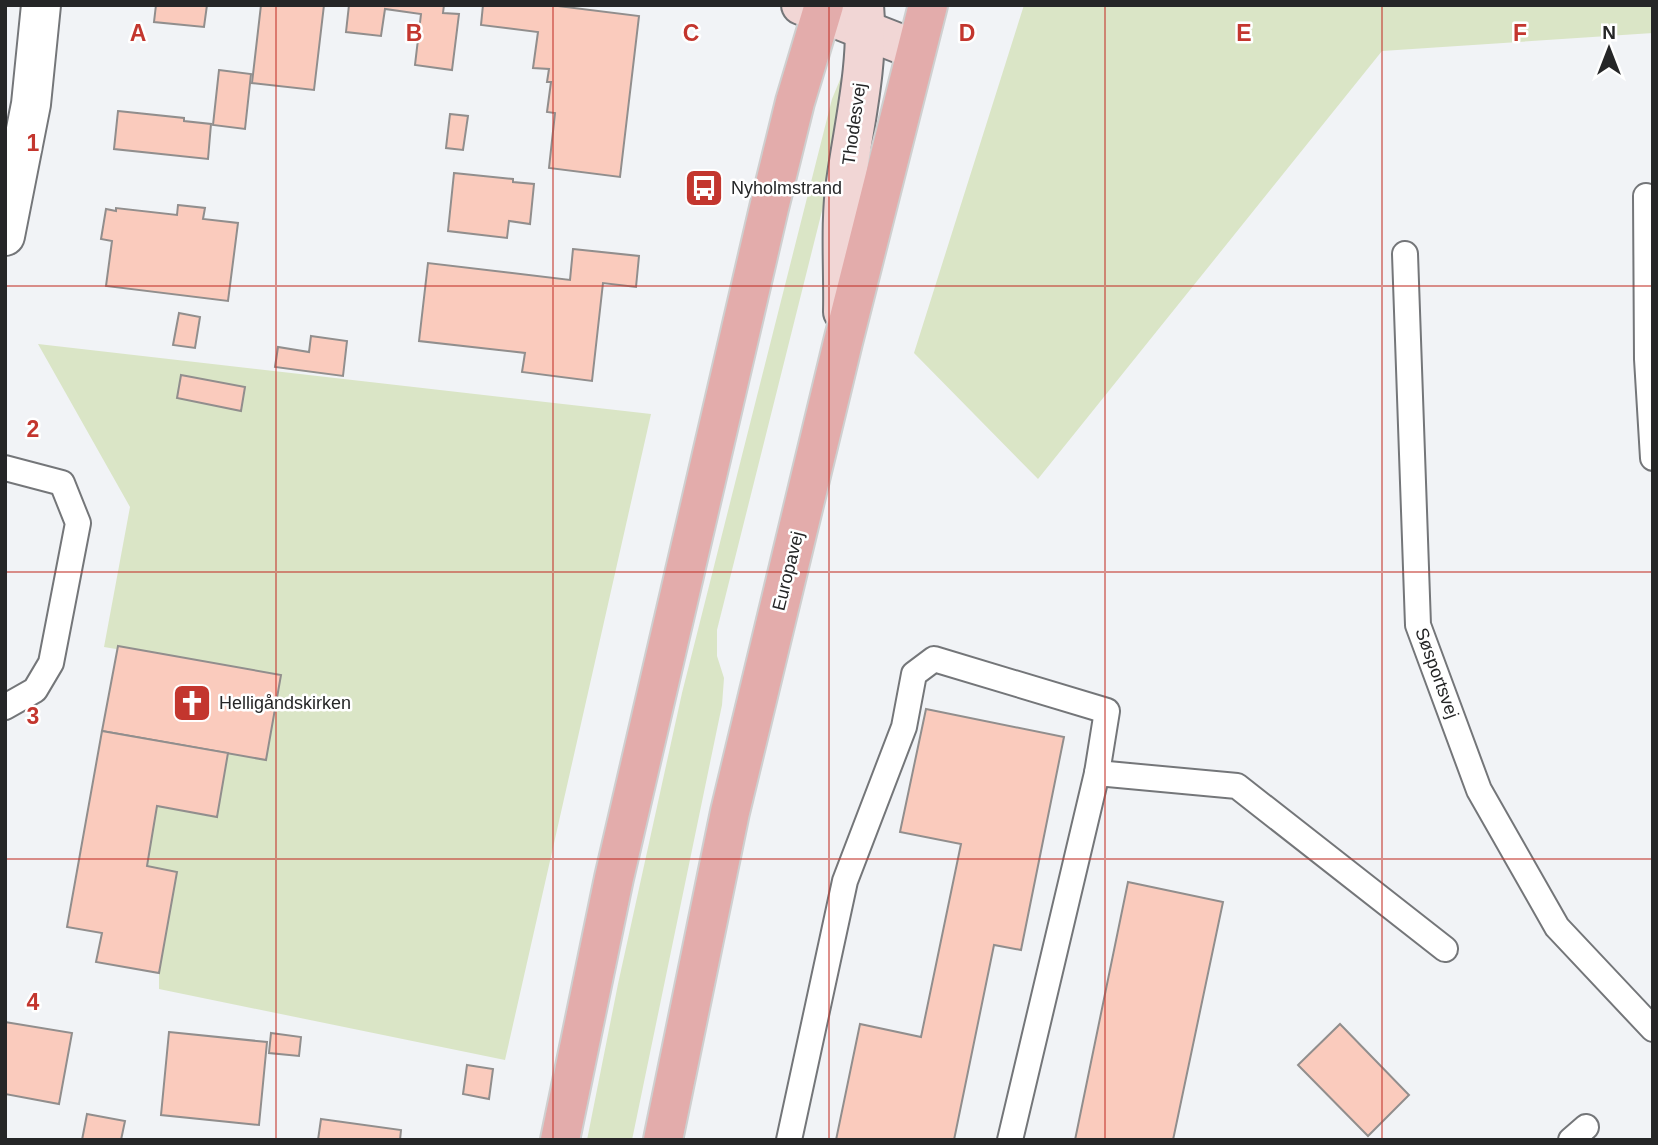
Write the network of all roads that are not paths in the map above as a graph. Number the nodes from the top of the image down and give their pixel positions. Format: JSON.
{"nodes":[{"id":1,"x":41,"y":5,"type":"edge"},
{"id":2,"x":928,"y":5,"type":"edge"},
{"id":3,"x":816,"y":8,"type":"edge"},
{"id":4,"x":865,"y":18,"type":"edge"},
{"id":5,"x":916,"y":50,"type":"junction"},
{"id":6,"x":1646,"y":195,"type":"dead end"},
{"id":7,"x":5,"y":236,"type":"edge"},
{"id":8,"x":1405,"y":254,"type":"dead end"},
{"id":9,"x":843,"y":342,"type":"junction"},
{"id":10,"x":1650,"y":358,"type":"edge"},
{"id":11,"x":1653,"y":458,"type":"edge"},
{"id":12,"x":5,"y":468,"type":"edge"},
{"id":13,"x":5,"y":707,"type":"edge"},
{"id":14,"x":1097,"y":773,"type":"junction"},
{"id":15,"x":1445,"y":949,"type":"dead end"},
{"id":16,"x":1653,"y":1029,"type":"edge"},
{"id":17,"x":560,"y":1140,"type":"edge"},
{"id":18,"x":663,"y":1140,"type":"edge"},
{"id":19,"x":789,"y":1140,"type":"edge"},
{"id":20,"x":1010,"y":1140,"type":"edge"}],
"edges":[{"from":1,"to":7,"type":"street"},
{"from":2,"to":5,"type":"main road","name":"Europavej"},
{"from":3,"to":4,"type":"main road"},
{"from":3,"to":17,"type":"main road"},
{"from":4,"to":5,"type":"main road"},
{"from":4,"to":9,"type":"main road","name":"Thodesvej"},
{"from":5,"to":9,"type":"main road","name":"Europavej"},
{"from":6,"to":10,"type":"lane"},
{"from":8,"to":16,"type":"lane","name":"Søsportsvej"},
{"from":9,"to":18,"type":"main road","name":"Europavej"},
{"from":10,"to":11,"type":"lane"},
{"from":12,"to":13,"type":"lane"},
{"from":14,"to":15,"type":"lane"},
{"from":14,"to":19,"type":"lane"},
{"from":14,"to":20,"type":"lane"}]}
